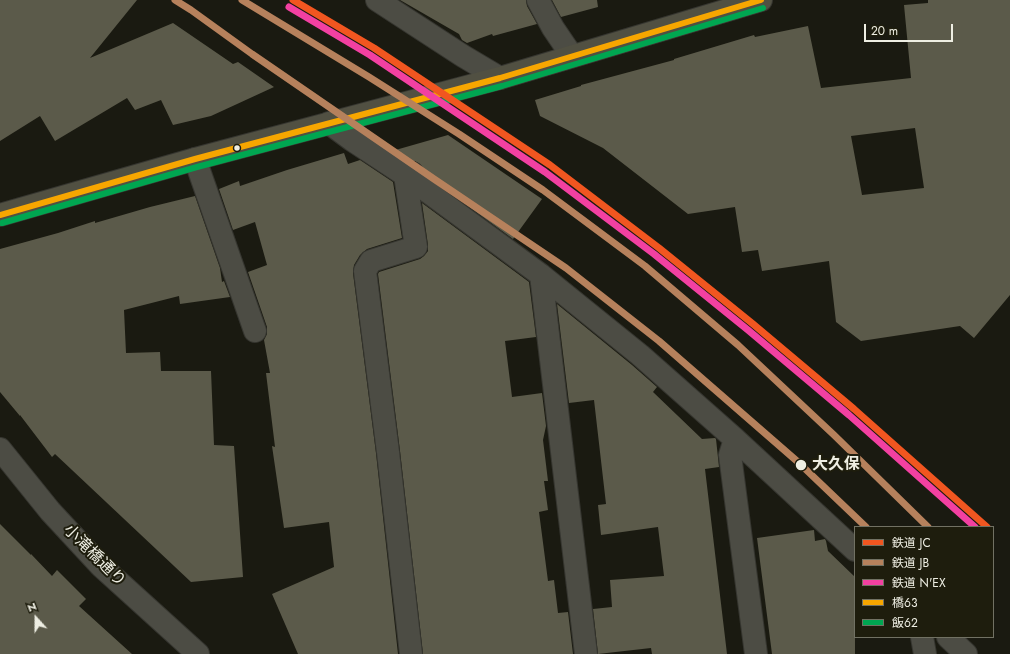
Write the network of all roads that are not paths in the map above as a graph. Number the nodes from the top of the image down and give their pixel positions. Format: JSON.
{"nodes":[{"id":1,"x":378,"y":0,"type":"edge"},
{"id":2,"x":538,"y":0,"type":"edge"},
{"id":3,"x":761,"y":0,"type":"edge"},
{"id":4,"x":572,"y":56,"type":"junction"},
{"id":5,"x":500,"y":78,"type":"junction"},
{"id":6,"x":329,"y":123,"type":"junction"},
{"id":7,"x":195,"y":159,"type":"junction"},
{"id":8,"x":409,"y":174,"type":"junction"},
{"id":9,"x":0,"y":215,"type":"edge"},
{"id":10,"x":541,"y":275,"type":"junction"},
{"id":11,"x":255,"y":331,"type":"dead end"},
{"id":12,"x":735,"y":439,"type":"junction"},
{"id":13,"x":0,"y":449,"type":"edge"},
{"id":14,"x":854,"y":549,"type":"edge"},
{"id":15,"x":922,"y":638,"type":"edge"},
{"id":16,"x":949,"y":638,"type":"edge"},
{"id":17,"x":198,"y":654,"type":"edge"},
{"id":18,"x":411,"y":654,"type":"edge"},
{"id":19,"x":586,"y":654,"type":"edge"},
{"id":20,"x":756,"y":654,"type":"edge"},
{"id":21,"x":925,"y":654,"type":"edge"},
{"id":22,"x":966,"y":654,"type":"edge"}],
"edges":[{"from":1,"to":5,"type":"street"},
{"from":2,"to":4,"type":"street"},
{"from":3,"to":4,"type":"main road"},
{"from":4,"to":5,"type":"main road"},
{"from":5,"to":6,"type":"main road"},
{"from":6,"to":7,"type":"main road"},
{"from":6,"to":8,"type":"street"},
{"from":7,"to":9,"type":"main road"},
{"from":7,"to":11,"type":"street"},
{"from":8,"to":10,"type":"street"},
{"from":8,"to":18,"type":"street"},
{"from":10,"to":12,"type":"street"},
{"from":10,"to":19,"type":"street"},
{"from":12,"to":14,"type":"street"},
{"from":12,"to":20,"type":"street"},
{"from":13,"to":17,"type":"street","name":"小滝橋通り"},
{"from":15,"to":21,"type":"street"},
{"from":16,"to":22,"type":"street"}]}
